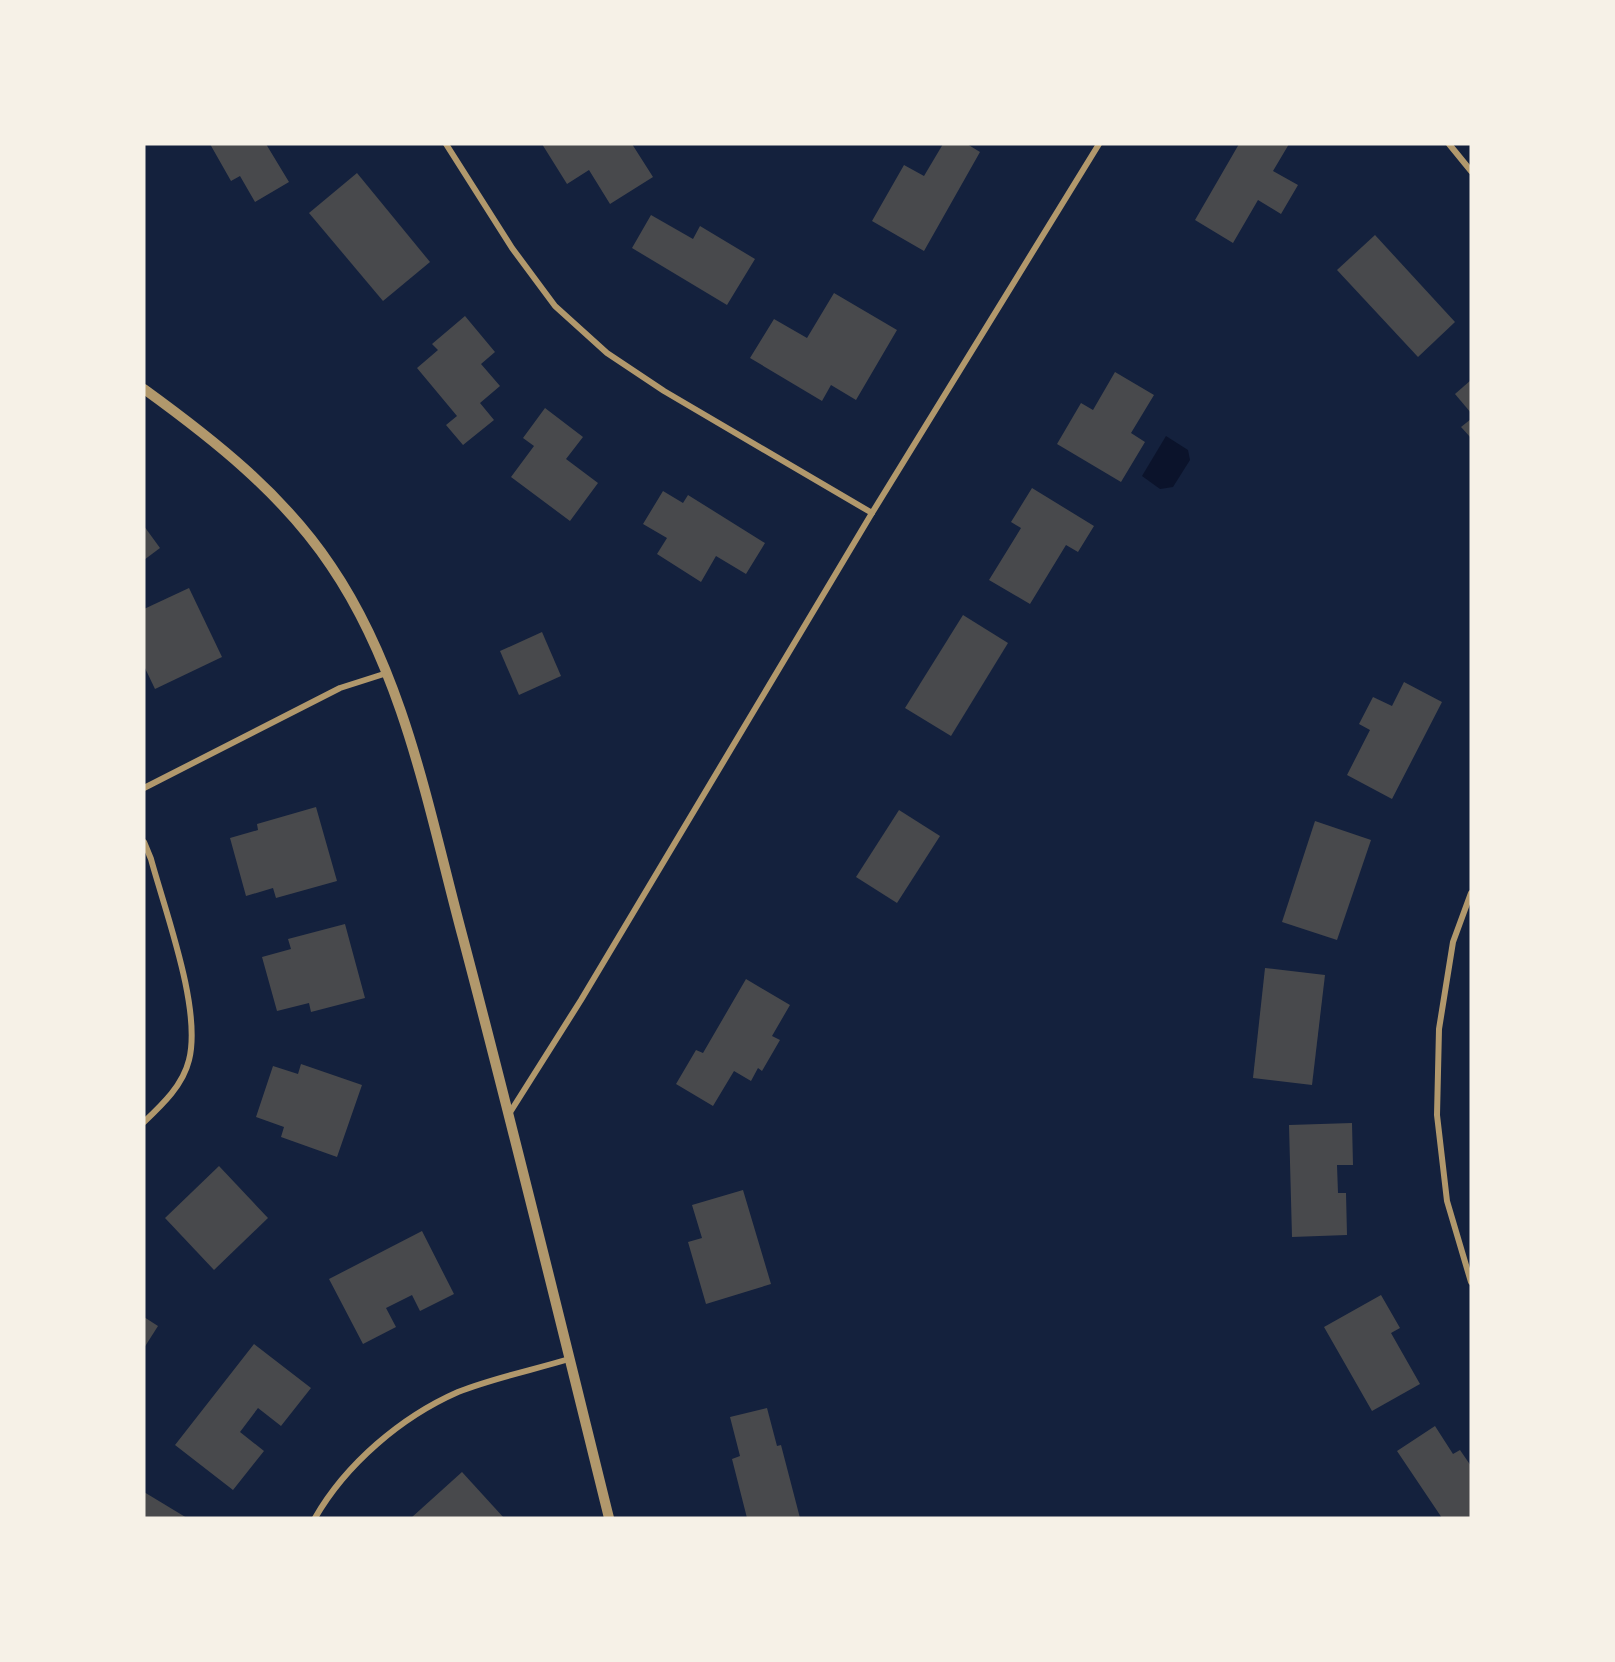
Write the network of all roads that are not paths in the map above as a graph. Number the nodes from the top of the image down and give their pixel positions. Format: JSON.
{"nodes":[{"id":1,"x":446,"y":144,"type":"edge"},
{"id":2,"x":1099,"y":144,"type":"edge"},
{"id":3,"x":1449,"y":144,"type":"edge"},
{"id":4,"x":1471,"y":171,"type":"edge"},
{"id":5,"x":144,"y":389,"type":"edge"},
{"id":6,"x":872,"y":513,"type":"junction"},
{"id":7,"x":387,"y":673,"type":"junction"},
{"id":8,"x":144,"y":788,"type":"edge"},
{"id":9,"x":144,"y":843,"type":"edge"},
{"id":10,"x":1471,"y":893,"type":"edge"},
{"id":11,"x":509,"y":1114,"type":"junction"},
{"id":12,"x":144,"y":1122,"type":"edge"},
{"id":13,"x":1471,"y":1282,"type":"edge"},
{"id":14,"x":569,"y":1359,"type":"junction"},
{"id":15,"x":315,"y":1518,"type":"edge"},
{"id":16,"x":609,"y":1518,"type":"edge"}],
"edges":[{"from":1,"to":6,"type":"street"},
{"from":2,"to":6,"type":"street"},
{"from":3,"to":4,"type":"street"},
{"from":5,"to":7,"type":"street"},
{"from":6,"to":11,"type":"street"},
{"from":7,"to":8,"type":"street"},
{"from":7,"to":11,"type":"street"},
{"from":9,"to":12,"type":"street"},
{"from":10,"to":13,"type":"street"},
{"from":11,"to":14,"type":"street"},
{"from":14,"to":15,"type":"street"},
{"from":14,"to":16,"type":"street"}]}
